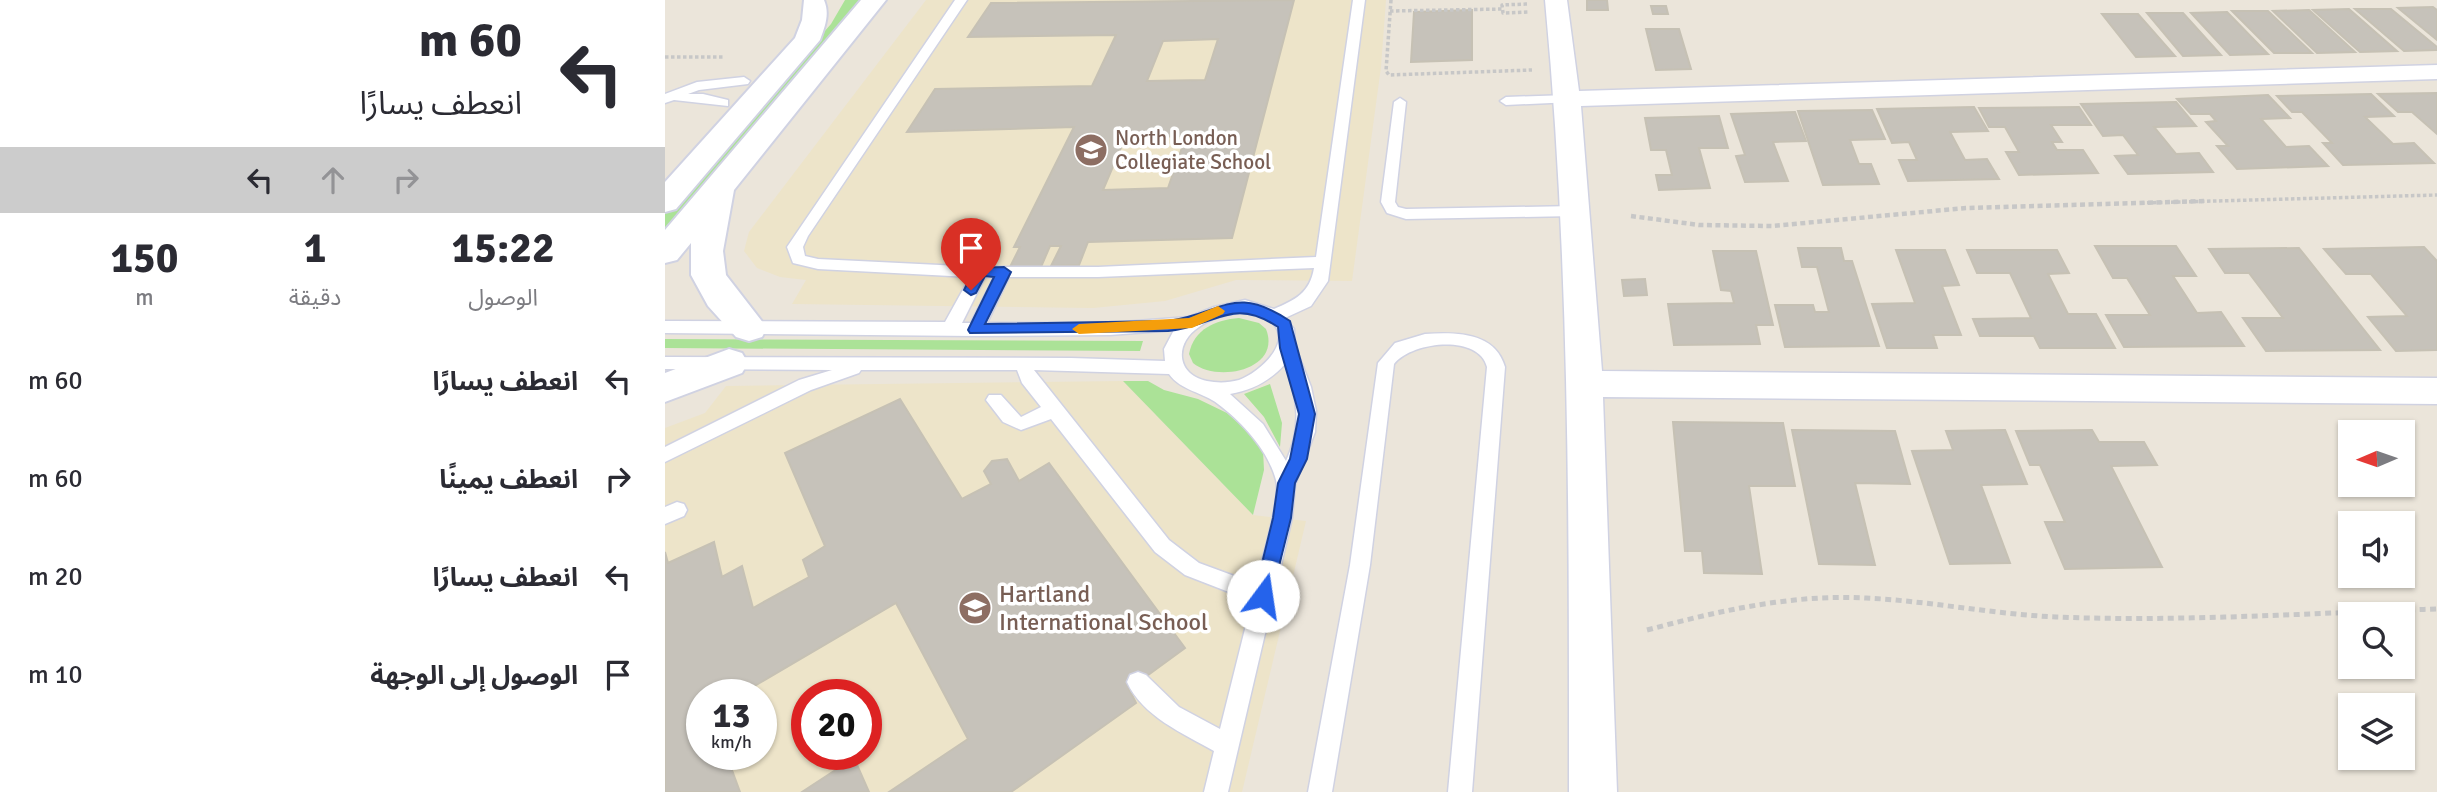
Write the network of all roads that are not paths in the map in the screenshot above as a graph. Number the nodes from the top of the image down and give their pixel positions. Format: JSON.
{"nodes":[{"id":1,"x":874,"y":0,"type":"edge"},
{"id":2,"x":961,"y":0,"type":"edge"},
{"id":3,"x":1359,"y":0,"type":"edge"},
{"id":4,"x":1556,"y":0,"type":"edge"},
{"id":5,"x":815,"y":1,"type":"edge"},
{"id":6,"x":2437,"y":72,"type":"edge"},
{"id":7,"x":744,"y":80,"type":"junction"},
{"id":8,"x":1566,"y":85,"type":"junction"},
{"id":9,"x":665,"y":100,"type":"edge"},
{"id":10,"x":1506,"y":101,"type":"dead end"},
{"id":11,"x":1400,"y":102,"type":"dead end"},
{"id":12,"x":723,"y":103,"type":"junction"},
{"id":13,"x":665,"y":165,"type":"edge"},
{"id":14,"x":720,"y":185,"type":"junction"},
{"id":15,"x":665,"y":202,"type":"edge"},
{"id":16,"x":1576,"y":211,"type":"junction"},
{"id":17,"x":665,"y":252,"type":"edge"},
{"id":18,"x":1323,"y":262,"type":"junction"},
{"id":19,"x":980,"y":272,"type":"junction"},
{"id":20,"x":1004,"y":272,"type":"junction"},
{"id":21,"x":1276,"y":315,"type":"junction"},
{"id":22,"x":1192,"y":323,"type":"junction"},
{"id":23,"x":665,"y":327,"type":"edge"},
{"id":24,"x":748,"y":328,"type":"junction"},
{"id":25,"x":950,"y":330,"type":"junction"},
{"id":26,"x":975,"y":330,"type":"junction"},
{"id":27,"x":1288,"y":348,"type":"junction"},
{"id":28,"x":665,"y":363,"type":"edge"},
{"id":29,"x":729,"y":363,"type":"junction"},
{"id":30,"x":875,"y":364,"type":"junction"},
{"id":31,"x":1023,"y":364,"type":"junction"},
{"id":32,"x":1174,"y":368,"type":"junction"},
{"id":33,"x":1585,"y":384,"type":"junction"},
{"id":34,"x":665,"y":388,"type":"edge"},
{"id":35,"x":1210,"y":389,"type":"junction"},
{"id":36,"x":2437,"y":391,"type":"edge"},
{"id":37,"x":995,"y":400,"type":"dead end"},
{"id":38,"x":1054,"y":408,"type":"junction"},
{"id":39,"x":665,"y":455,"type":"edge"},
{"id":40,"x":1287,"y":483,"type":"junction"},
{"id":41,"x":1263,"y":596,"type":"junction"},
{"id":42,"x":1138,"y":682,"type":"dead end"},
{"id":43,"x":1227,"y":745,"type":"junction"},
{"id":44,"x":1216,"y":792,"type":"edge"},
{"id":45,"x":1320,"y":792,"type":"edge"},
{"id":46,"x":1460,"y":792,"type":"edge"},
{"id":47,"x":1593,"y":792,"type":"edge"}],
"edges":[{"from":1,"to":14,"type":"street"},
{"from":2,"to":19,"type":"lane"},
{"from":3,"to":18,"type":"lane"},
{"from":4,"to":8,"type":"street"},
{"from":5,"to":7,"type":"street"},
{"from":5,"to":15,"type":"street"},
{"from":6,"to":8,"type":"street"},
{"from":7,"to":9,"type":"lane"},
{"from":7,"to":12,"type":"street"},
{"from":8,"to":10,"type":"lane"},
{"from":8,"to":16,"type":"street"},
{"from":9,"to":12,"type":"lane"},
{"from":11,"to":16,"type":"lane"},
{"from":12,"to":13,"type":"street"},
{"from":14,"to":17,"type":"street"},
{"from":14,"to":24,"type":"street"},
{"from":16,"to":33,"type":"street"},
{"from":18,"to":20,"type":"lane"},
{"from":18,"to":21,"type":"lane"},
{"from":19,"to":20,"type":"lane"},
{"from":19,"to":25,"type":"lane"},
{"from":20,"to":26,"type":"lane"},
{"from":21,"to":22,"type":"lane"},
{"from":21,"to":27,"type":"lane"},
{"from":22,"to":26,"type":"lane"},
{"from":22,"to":32,"type":"lane"},
{"from":23,"to":24,"type":"lane"},
{"from":24,"to":25,"type":"lane"},
{"from":25,"to":26,"type":"lane"},
{"from":27,"to":35,"type":"lane"},
{"from":27,"to":40,"type":"lane"},
{"from":28,"to":29,"type":"lane"},
{"from":29,"to":30,"type":"lane"},
{"from":29,"to":34,"type":"street"},
{"from":30,"to":31,"type":"lane"},
{"from":30,"to":39,"type":"lane"},
{"from":31,"to":32,"type":"lane"},
{"from":31,"to":38,"type":"lane"},
{"from":32,"to":35,"type":"lane"},
{"from":33,"to":36,"type":"street"},
{"from":33,"to":47,"type":"street"},
{"from":35,"to":40,"type":"lane"},
{"from":37,"to":38,"type":"lane"},
{"from":38,"to":41,"type":"lane"},
{"from":40,"to":41,"type":"lane"},
{"from":41,"to":43,"type":"lane"},
{"from":42,"to":43,"type":"lane"},
{"from":43,"to":44,"type":"lane"},
{"from":45,"to":46,"type":"lane"}]}
